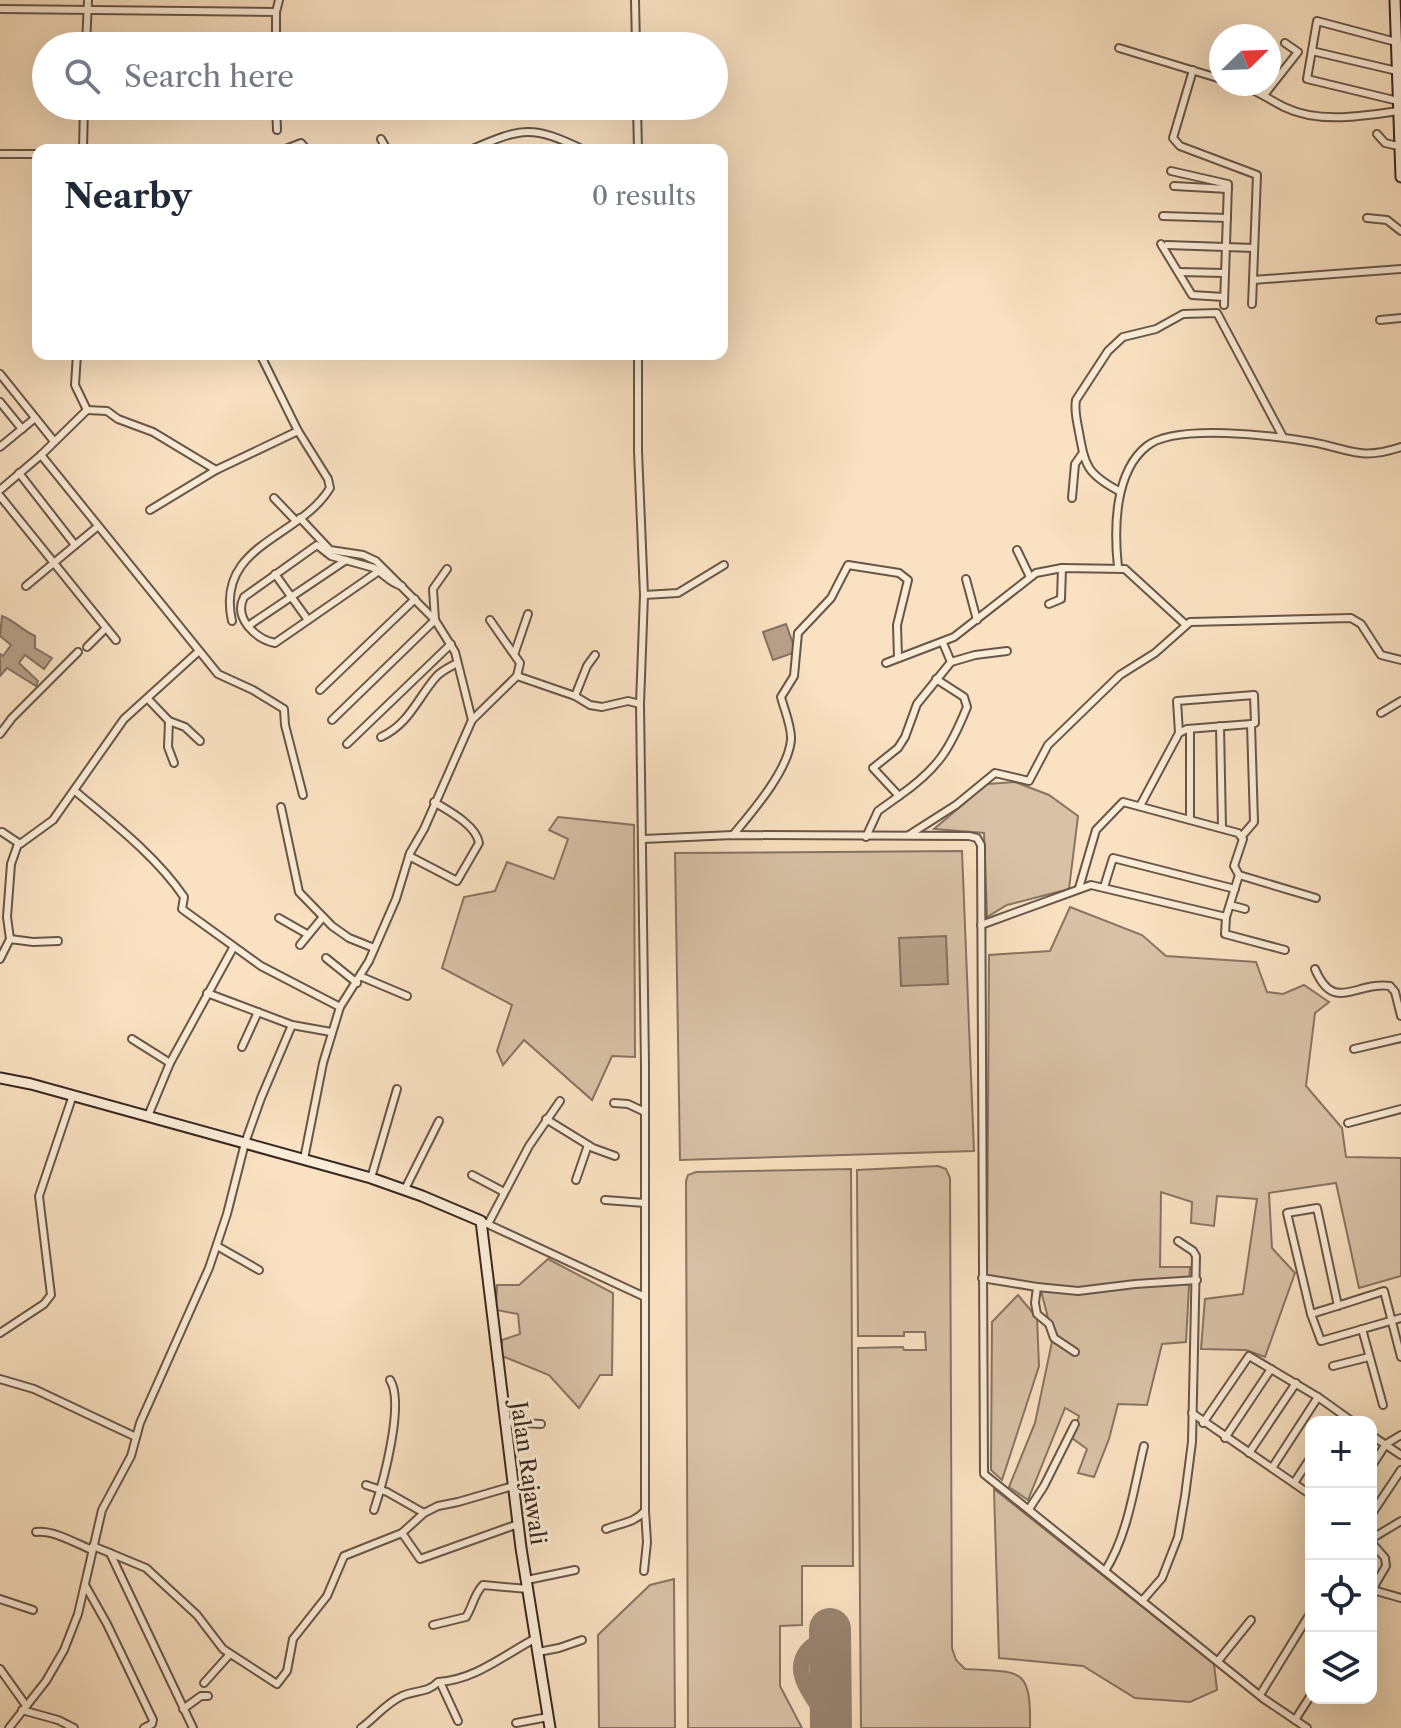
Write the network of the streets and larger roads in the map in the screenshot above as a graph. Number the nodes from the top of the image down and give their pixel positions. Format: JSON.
{"nodes":[{"id":1,"x":88,"y":0,"type":"edge"},
{"id":2,"x":279,"y":0,"type":"edge"},
{"id":3,"x":635,"y":0,"type":"edge"},
{"id":4,"x":1395,"y":0,"type":"edge"},
{"id":5,"x":0,"y":9,"type":"edge"},
{"id":6,"x":88,"y":11,"type":"junction"},
{"id":7,"x":276,"y":12,"type":"junction"},
{"id":8,"x":87,"y":32,"type":"edge"},
{"id":9,"x":276,"y":32,"type":"edge"},
{"id":10,"x":636,"y":32,"type":"edge"},
{"id":11,"x":1396,"y":42,"type":"junction"},
{"id":12,"x":1285,"y":43,"type":"dead end"},
{"id":13,"x":1119,"y":48,"type":"dead end"},
{"id":14,"x":1312,"y":51,"type":"junction"},
{"id":15,"x":1193,"y":70,"type":"junction"},
{"id":16,"x":1397,"y":71,"type":"junction"},
{"id":17,"x":1281,"y":74,"type":"edge"},
{"id":18,"x":1209,"y":75,"type":"edge"},
{"id":19,"x":1266,"y":96,"type":"edge"},
{"id":20,"x":1399,"y":110,"type":"edge"},
{"id":21,"x":84,"y":120,"type":"edge"},
{"id":22,"x":277,"y":120,"type":"edge"},
{"id":23,"x":637,"y":120,"type":"edge"},
{"id":24,"x":277,"y":130,"type":"dead end"},
{"id":25,"x":1377,"y":134,"type":"dead end"},
{"id":26,"x":381,"y":139,"type":"dead end"},
{"id":27,"x":83,"y":144,"type":"edge"},
{"id":28,"x":384,"y":144,"type":"edge"},
{"id":29,"x":487,"y":144,"type":"edge"},
{"id":30,"x":570,"y":144,"type":"edge"},
{"id":31,"x":638,"y":144,"type":"edge"},
{"id":32,"x":1399,"y":151,"type":"edge"},
{"id":33,"x":0,"y":154,"type":"edge"},
{"id":34,"x":32,"y":154,"type":"edge"},
{"id":35,"x":1171,"y":171,"type":"dead end"},
{"id":36,"x":1191,"y":175,"type":"junction"},
{"id":37,"x":1401,"y":177,"type":"edge"},
{"id":38,"x":1174,"y":186,"type":"dead end"},
{"id":39,"x":1188,"y":187,"type":"junction"},
{"id":40,"x":1228,"y":189,"type":"junction"},
{"id":41,"x":1163,"y":216,"type":"dead end"},
{"id":42,"x":1227,"y":218,"type":"junction"},
{"id":43,"x":1367,"y":218,"type":"dead end"},
{"id":44,"x":1401,"y":231,"type":"edge"},
{"id":45,"x":1226,"y":247,"type":"junction"},
{"id":46,"x":1254,"y":248,"type":"junction"},
{"id":47,"x":1401,"y":269,"type":"edge"},
{"id":48,"x":1179,"y":272,"type":"junction"},
{"id":49,"x":1225,"y":273,"type":"junction"},
{"id":50,"x":1253,"y":280,"type":"junction"},
{"id":51,"x":1252,"y":304,"type":"dead end"},
{"id":52,"x":1401,"y":318,"type":"edge"},
{"id":53,"x":1380,"y":320,"type":"dead end"},
{"id":54,"x":77,"y":360,"type":"edge"},
{"id":55,"x":263,"y":360,"type":"edge"},
{"id":56,"x":638,"y":360,"type":"edge"},
{"id":57,"x":0,"y":374,"type":"edge"},
{"id":58,"x":0,"y":402,"type":"edge"},
{"id":59,"x":87,"y":410,"type":"junction"},
{"id":60,"x":34,"y":419,"type":"junction"},
{"id":61,"x":22,"y":429,"type":"junction"},
{"id":62,"x":298,"y":431,"type":"junction"},
{"id":63,"x":1283,"y":437,"type":"junction"},
{"id":64,"x":53,"y":440,"type":"junction"},
{"id":65,"x":0,"y":447,"type":"edge"},
{"id":66,"x":1401,"y":447,"type":"edge"},
{"id":67,"x":1082,"y":454,"type":"junction"},
{"id":68,"x":41,"y":455,"type":"junction"},
{"id":69,"x":216,"y":470,"type":"junction"},
{"id":70,"x":19,"y":473,"type":"junction"},
{"id":71,"x":0,"y":490,"type":"edge"},
{"id":72,"x":1119,"y":491,"type":"junction"},
{"id":73,"x":0,"y":496,"type":"edge"},
{"id":74,"x":274,"y":498,"type":"dead end"},
{"id":75,"x":1072,"y":498,"type":"dead end"},
{"id":76,"x":150,"y":510,"type":"dead end"},
{"id":77,"x":298,"y":519,"type":"junction"},
{"id":78,"x":97,"y":527,"type":"junction"},
{"id":79,"x":75,"y":545,"type":"junction"},
{"id":80,"x":1017,"y":550,"type":"dead end"},
{"id":81,"x":346,"y":560,"type":"junction"},
{"id":82,"x":54,"y":563,"type":"junction"},
{"id":83,"x":724,"y":565,"type":"dead end"},
{"id":84,"x":1118,"y":567,"type":"junction"},
{"id":85,"x":1062,"y":568,"type":"junction"},
{"id":86,"x":447,"y":569,"type":"dead end"},
{"id":87,"x":379,"y":571,"type":"junction"},
{"id":88,"x":275,"y":574,"type":"junction"},
{"id":89,"x":1030,"y":577,"type":"junction"},
{"id":90,"x":966,"y":579,"type":"dead end"},
{"id":91,"x":26,"y":586,"type":"dead end"},
{"id":92,"x":402,"y":586,"type":"junction"},
{"id":93,"x":644,"y":595,"type":"junction"},
{"id":94,"x":292,"y":597,"type":"junction"},
{"id":95,"x":415,"y":599,"type":"junction"},
{"id":96,"x":1049,"y":604,"type":"dead end"},
{"id":97,"x":528,"y":614,"type":"dead end"},
{"id":98,"x":308,"y":620,"type":"junction"},
{"id":99,"x":435,"y":620,"type":"junction"},
{"id":100,"x":490,"y":620,"type":"dead end"},
{"id":101,"x":977,"y":620,"type":"junction"},
{"id":102,"x":232,"y":621,"type":"dead end"},
{"id":103,"x":1185,"y":624,"type":"junction"},
{"id":104,"x":248,"y":626,"type":"junction"},
{"id":105,"x":106,"y":628,"type":"junction"},
{"id":106,"x":116,"y":640,"type":"dead end"},
{"id":107,"x":943,"y":643,"type":"junction"},
{"id":108,"x":451,"y":644,"type":"junction"},
{"id":109,"x":87,"y":647,"type":"dead end"},
{"id":110,"x":199,"y":651,"type":"junction"},
{"id":111,"x":1007,"y":651,"type":"dead end"},
{"id":112,"x":78,"y":652,"type":"dead end"},
{"id":113,"x":515,"y":652,"type":"junction"},
{"id":114,"x":595,"y":655,"type":"dead end"},
{"id":115,"x":898,"y":658,"type":"junction"},
{"id":116,"x":1401,"y":660,"type":"edge"},
{"id":117,"x":951,"y":662,"type":"junction"},
{"id":118,"x":457,"y":663,"type":"junction"},
{"id":119,"x":886,"y":663,"type":"dead end"},
{"id":120,"x":517,"y":676,"type":"junction"},
{"id":121,"x":936,"y":679,"type":"junction"},
{"id":122,"x":320,"y":690,"type":"dead end"},
{"id":123,"x":575,"y":696,"type":"junction"},
{"id":124,"x":148,"y":699,"type":"junction"},
{"id":125,"x":1401,"y":701,"type":"edge"},
{"id":126,"x":640,"y":704,"type":"junction"},
{"id":127,"x":1381,"y":713,"type":"dead end"},
{"id":128,"x":332,"y":720,"type":"dead end"},
{"id":129,"x":472,"y":720,"type":"junction"},
{"id":130,"x":169,"y":721,"type":"junction"},
{"id":131,"x":1251,"y":724,"type":"junction"},
{"id":132,"x":1220,"y":726,"type":"junction"},
{"id":133,"x":1190,"y":729,"type":"junction"},
{"id":134,"x":1179,"y":733,"type":"junction"},
{"id":135,"x":0,"y":734,"type":"edge"},
{"id":136,"x":381,"y":737,"type":"dead end"},
{"id":137,"x":200,"y":741,"type":"dead end"},
{"id":138,"x":347,"y":744,"type":"dead end"},
{"id":139,"x":174,"y":763,"type":"dead end"},
{"id":140,"x":75,"y":791,"type":"junction"},
{"id":141,"x":303,"y":795,"type":"dead end"},
{"id":142,"x":899,"y":796,"type":"junction"},
{"id":143,"x":434,"y":802,"type":"junction"},
{"id":144,"x":1140,"y":806,"type":"junction"},
{"id":145,"x":281,"y":807,"type":"dead end"},
{"id":146,"x":1190,"y":820,"type":"junction"},
{"id":147,"x":1222,"y":828,"type":"junction"},
{"id":148,"x":2,"y":832,"type":"dead end"},
{"id":149,"x":733,"y":835,"type":"junction"},
{"id":150,"x":908,"y":836,"type":"junction"},
{"id":151,"x":1242,"y":836,"type":"junction"},
{"id":152,"x":866,"y":837,"type":"junction"},
{"id":153,"x":643,"y":839,"type":"junction"},
{"id":154,"x":18,"y":844,"type":"junction"},
{"id":155,"x":409,"y":856,"type":"junction"},
{"id":156,"x":1239,"y":875,"type":"junction"},
{"id":157,"x":1104,"y":887,"type":"junction"},
{"id":158,"x":1079,"y":888,"type":"junction"},
{"id":159,"x":1235,"y":889,"type":"junction"},
{"id":160,"x":1316,"y":898,"type":"dead end"},
{"id":161,"x":1230,"y":905,"type":"junction"},
{"id":162,"x":1245,"y":909,"type":"dead end"},
{"id":163,"x":323,"y":917,"type":"junction"},
{"id":164,"x":1226,"y":917,"type":"junction"},
{"id":165,"x":279,"y":918,"type":"dead end"},
{"id":166,"x":981,"y":925,"type":"junction"},
{"id":167,"x":307,"y":934,"type":"junction"},
{"id":168,"x":10,"y":939,"type":"junction"},
{"id":169,"x":58,"y":941,"type":"dead end"},
{"id":170,"x":300,"y":945,"type":"dead end"},
{"id":171,"x":233,"y":948,"type":"junction"},
{"id":172,"x":374,"y":948,"type":"junction"},
{"id":173,"x":1285,"y":950,"type":"dead end"},
{"id":174,"x":326,"y":958,"type":"dead end"},
{"id":175,"x":0,"y":959,"type":"edge"},
{"id":176,"x":1315,"y":969,"type":"dead end"},
{"id":177,"x":359,"y":980,"type":"junction"},
{"id":178,"x":1400,"y":982,"type":"edge"},
{"id":179,"x":1394,"y":989,"type":"junction"},
{"id":180,"x":207,"y":993,"type":"junction"},
{"id":181,"x":407,"y":996,"type":"dead end"},
{"id":182,"x":340,"y":1007,"type":"junction"},
{"id":183,"x":258,"y":1012,"type":"junction"},
{"id":184,"x":1401,"y":1016,"type":"edge"},
{"id":185,"x":292,"y":1025,"type":"junction"},
{"id":186,"x":331,"y":1032,"type":"junction"},
{"id":187,"x":1401,"y":1038,"type":"edge"},
{"id":188,"x":132,"y":1039,"type":"dead end"},
{"id":189,"x":242,"y":1047,"type":"dead end"},
{"id":190,"x":1354,"y":1049,"type":"dead end"},
{"id":191,"x":170,"y":1063,"type":"junction"},
{"id":192,"x":0,"y":1079,"type":"edge"},
{"id":193,"x":397,"y":1089,"type":"dead end"},
{"id":194,"x":73,"y":1095,"type":"junction"},
{"id":195,"x":560,"y":1101,"type":"dead end"},
{"id":196,"x":614,"y":1103,"type":"dead end"},
{"id":197,"x":1401,"y":1109,"type":"edge"},
{"id":198,"x":645,"y":1112,"type":"junction"},
{"id":199,"x":148,"y":1116,"type":"junction"},
{"id":200,"x":546,"y":1119,"type":"junction"},
{"id":201,"x":439,"y":1121,"type":"dead end"},
{"id":202,"x":1348,"y":1123,"type":"dead end"},
{"id":203,"x":245,"y":1143,"type":"junction"},
{"id":204,"x":588,"y":1145,"type":"junction"},
{"id":205,"x":615,"y":1156,"type":"dead end"},
{"id":206,"x":304,"y":1159,"type":"junction"},
{"id":207,"x":472,"y":1175,"type":"dead end"},
{"id":208,"x":371,"y":1178,"type":"junction"},
{"id":209,"x":576,"y":1180,"type":"dead end"},
{"id":210,"x":405,"y":1189,"type":"junction"},
{"id":211,"x":504,"y":1192,"type":"junction"},
{"id":212,"x":605,"y":1200,"type":"dead end"},
{"id":213,"x":645,"y":1203,"type":"junction"},
{"id":214,"x":484,"y":1223,"type":"junction"},
{"id":215,"x":1178,"y":1241,"type":"dead end"},
{"id":216,"x":217,"y":1246,"type":"junction"},
{"id":217,"x":259,"y":1270,"type":"dead end"},
{"id":218,"x":982,"y":1278,"type":"junction"},
{"id":219,"x":1197,"y":1280,"type":"junction"},
{"id":220,"x":1037,"y":1287,"type":"junction"},
{"id":221,"x":645,"y":1297,"type":"junction"},
{"id":222,"x":1338,"y":1306,"type":"junction"},
{"id":223,"x":1311,"y":1314,"type":"junction"},
{"id":224,"x":1401,"y":1318,"type":"edge"},
{"id":225,"x":1391,"y":1321,"type":"junction"},
{"id":226,"x":1362,"y":1329,"type":"junction"},
{"id":227,"x":0,"y":1333,"type":"edge"},
{"id":228,"x":1075,"y":1352,"type":"dead end"},
{"id":229,"x":1369,"y":1357,"type":"junction"},
{"id":230,"x":1401,"y":1357,"type":"edge"},
{"id":231,"x":1333,"y":1366,"type":"dead end"},
{"id":232,"x":1271,"y":1369,"type":"junction"},
{"id":233,"x":0,"y":1379,"type":"edge"},
{"id":234,"x":390,"y":1380,"type":"dead end"},
{"id":235,"x":1296,"y":1383,"type":"junction"},
{"id":236,"x":1318,"y":1397,"type":"junction"},
{"id":237,"x":1383,"y":1405,"type":"dead end"},
{"id":238,"x":1192,"y":1413,"type":"junction"},
{"id":239,"x":1340,"y":1413,"type":"junction"},
{"id":240,"x":1338,"y":1416,"type":"edge"},
{"id":241,"x":1344,"y":1416,"type":"edge"},
{"id":242,"x":504,"y":1422,"type":"junction"},
{"id":243,"x":1203,"y":1423,"type":"junction"},
{"id":244,"x":541,"y":1424,"type":"dead end"},
{"id":245,"x":1075,"y":1424,"type":"dead end"},
{"id":246,"x":1401,"y":1435,"type":"edge"},
{"id":247,"x":136,"y":1437,"type":"junction"},
{"id":248,"x":1225,"y":1438,"type":"junction"},
{"id":249,"x":1377,"y":1439,"type":"edge"},
{"id":250,"x":1386,"y":1444,"type":"junction"},
{"id":251,"x":1144,"y":1446,"type":"dead end"},
{"id":252,"x":1249,"y":1453,"type":"junction"},
{"id":253,"x":1401,"y":1455,"type":"edge"},
{"id":254,"x":1377,"y":1458,"type":"edge"},
{"id":255,"x":1305,"y":1466,"type":"edge"},
{"id":256,"x":1272,"y":1468,"type":"junction"},
{"id":257,"x":1401,"y":1470,"type":"edge"},
{"id":258,"x":1294,"y":1483,"type":"junction"},
{"id":259,"x":366,"y":1485,"type":"dead end"},
{"id":260,"x":513,"y":1486,"type":"junction"},
{"id":261,"x":381,"y":1490,"type":"junction"},
{"id":262,"x":1305,"y":1491,"type":"edge"},
{"id":263,"x":1377,"y":1506,"type":"edge"},
{"id":264,"x":1029,"y":1509,"type":"junction"},
{"id":265,"x":374,"y":1510,"type":"dead end"},
{"id":266,"x":645,"y":1511,"type":"junction"},
{"id":267,"x":424,"y":1513,"type":"junction"},
{"id":268,"x":1401,"y":1521,"type":"edge"},
{"id":269,"x":518,"y":1524,"type":"junction"},
{"id":270,"x":606,"y":1529,"type":"dead end"},
{"id":271,"x":36,"y":1532,"type":"dead end"},
{"id":272,"x":402,"y":1533,"type":"junction"},
{"id":273,"x":1377,"y":1537,"type":"edge"},
{"id":274,"x":92,"y":1548,"type":"junction"},
{"id":275,"x":1377,"y":1548,"type":"edge"},
{"id":276,"x":110,"y":1553,"type":"junction"},
{"id":277,"x":575,"y":1570,"type":"dead end"},
{"id":278,"x":644,"y":1571,"type":"dead end"},
{"id":279,"x":1105,"y":1571,"type":"junction"},
{"id":280,"x":528,"y":1584,"type":"junction"},
{"id":281,"x":1377,"y":1584,"type":"edge"},
{"id":282,"x":85,"y":1585,"type":"junction"},
{"id":283,"x":1377,"y":1595,"type":"edge"},
{"id":284,"x":1401,"y":1598,"type":"edge"},
{"id":285,"x":0,"y":1599,"type":"edge"},
{"id":286,"x":1142,"y":1601,"type":"junction"},
{"id":287,"x":33,"y":1610,"type":"dead end"},
{"id":288,"x":1251,"y":1620,"type":"dead end"},
{"id":289,"x":1305,"y":1622,"type":"edge"},
{"id":290,"x":433,"y":1625,"type":"dead end"},
{"id":291,"x":536,"y":1638,"type":"junction"},
{"id":292,"x":582,"y":1640,"type":"dead end"},
{"id":293,"x":538,"y":1652,"type":"junction"},
{"id":294,"x":230,"y":1654,"type":"junction"},
{"id":295,"x":1218,"y":1661,"type":"junction"},
{"id":296,"x":0,"y":1669,"type":"edge"},
{"id":297,"x":440,"y":1682,"type":"junction"},
{"id":298,"x":204,"y":1683,"type":"dead end"},
{"id":299,"x":1260,"y":1695,"type":"junction"},
{"id":300,"x":208,"y":1696,"type":"dead end"},
{"id":301,"x":1305,"y":1704,"type":"edge"},
{"id":302,"x":24,"y":1707,"type":"junction"},
{"id":303,"x":183,"y":1709,"type":"junction"},
{"id":304,"x":548,"y":1717,"type":"junction"},
{"id":305,"x":1295,"y":1720,"type":"junction"},
{"id":306,"x":458,"y":1721,"type":"dead end"},
{"id":307,"x":516,"y":1723,"type":"dead end"},
{"id":308,"x":9,"y":1728,"type":"edge"},
{"id":309,"x":74,"y":1728,"type":"edge"},
{"id":310,"x":144,"y":1728,"type":"edge"},
{"id":311,"x":193,"y":1728,"type":"edge"},
{"id":312,"x":361,"y":1728,"type":"edge"},
{"id":313,"x":550,"y":1728,"type":"edge"},
{"id":314,"x":1307,"y":1728,"type":"edge"}],
"edges":[{"from":1,"to":6,"type":"street"},
{"from":2,"to":7,"type":"street"},
{"from":3,"to":10,"type":"street"},
{"from":4,"to":11,"type":"street"},
{"from":5,"to":6,"type":"street"},
{"from":6,"to":7,"type":"street"},
{"from":6,"to":8,"type":"street"},
{"from":7,"to":9,"type":"street"},
{"from":11,"to":14,"type":"street"},
{"from":11,"to":16,"type":"street"},
{"from":12,"to":17,"type":"street"},
{"from":13,"to":15,"type":"street"},
{"from":14,"to":16,"type":"street"},
{"from":14,"to":20,"type":"street"},
{"from":15,"to":18,"type":"street"},
{"from":15,"to":46,"type":"street"},
{"from":16,"to":20,"type":"street"},
{"from":19,"to":20,"type":"street"},
{"from":20,"to":32,"type":"street"},
{"from":21,"to":27,"type":"street"},
{"from":22,"to":24,"type":"street"},
{"from":23,"to":31,"type":"street"},
{"from":25,"to":32,"type":"street"},
{"from":26,"to":28,"type":"street"},
{"from":29,"to":30,"type":"street"},
{"from":32,"to":37,"type":"street"},
{"from":33,"to":34,"type":"street"},
{"from":35,"to":36,"type":"street"},
{"from":36,"to":39,"type":"street"},
{"from":36,"to":40,"type":"street"},
{"from":38,"to":39,"type":"street"},
{"from":39,"to":40,"type":"street"},
{"from":40,"to":42,"type":"street"},
{"from":41,"to":42,"type":"street"},
{"from":42,"to":45,"type":"street"},
{"from":43,"to":44,"type":"street"},
{"from":45,"to":46,"type":"street"},
{"from":45,"to":48,"type":"street"},
{"from":45,"to":49,"type":"street"},
{"from":46,"to":50,"type":"street"},
{"from":47,"to":50,"type":"street"},
{"from":48,"to":49,"type":"street"},
{"from":48,"to":49,"type":"street"},
{"from":50,"to":51,"type":"street"},
{"from":52,"to":53,"type":"street"},
{"from":54,"to":59,"type":"street"},
{"from":55,"to":62,"type":"street"},
{"from":56,"to":93,"type":"street"},
{"from":57,"to":60,"type":"street"},
{"from":58,"to":61,"type":"street"},
{"from":59,"to":64,"type":"street"},
{"from":59,"to":69,"type":"street"},
{"from":60,"to":61,"type":"street"},
{"from":60,"to":64,"type":"street"},
{"from":61,"to":65,"type":"street"},
{"from":62,"to":69,"type":"street"},
{"from":62,"to":77,"type":"street"},
{"from":63,"to":66,"type":"street"},
{"from":63,"to":67,"type":"street"},
{"from":63,"to":72,"type":"street"},
{"from":64,"to":68,"type":"street"},
{"from":67,"to":72,"type":"street"},
{"from":67,"to":75,"type":"street"},
{"from":68,"to":70,"type":"street"},
{"from":68,"to":78,"type":"street"},
{"from":69,"to":76,"type":"street"},
{"from":70,"to":71,"type":"street"},
{"from":70,"to":79,"type":"street"},
{"from":72,"to":84,"type":"street"},
{"from":73,"to":82,"type":"street"},
{"from":74,"to":77,"type":"street"},
{"from":77,"to":92,"type":"street"},
{"from":77,"to":102,"type":"street"},
{"from":78,"to":79,"type":"street"},
{"from":78,"to":110,"type":"street"},
{"from":79,"to":82,"type":"street"},
{"from":80,"to":89,"type":"street"},
{"from":81,"to":87,"type":"street"},
{"from":81,"to":88,"type":"street"},
{"from":81,"to":94,"type":"street"},
{"from":82,"to":91,"type":"street"},
{"from":82,"to":105,"type":"street"},
{"from":83,"to":93,"type":"street"},
{"from":84,"to":85,"type":"street"},
{"from":84,"to":103,"type":"street"},
{"from":85,"to":89,"type":"street"},
{"from":85,"to":96,"type":"street"},
{"from":86,"to":99,"type":"street"},
{"from":87,"to":92,"type":"street"},
{"from":87,"to":98,"type":"street"},
{"from":88,"to":94,"type":"street"},
{"from":88,"to":104,"type":"street"},
{"from":89,"to":101,"type":"street"},
{"from":90,"to":101,"type":"street"},
{"from":92,"to":95,"type":"street"},
{"from":93,"to":126,"type":"street"},
{"from":94,"to":98,"type":"street"},
{"from":94,"to":104,"type":"street"},
{"from":95,"to":99,"type":"street"},
{"from":95,"to":122,"type":"street"},
{"from":97,"to":113,"type":"street"},
{"from":98,"to":104,"type":"street"},
{"from":99,"to":108,"type":"street"},
{"from":99,"to":128,"type":"street"},
{"from":100,"to":113,"type":"street"},
{"from":101,"to":107,"type":"street"},
{"from":103,"to":116,"type":"street"},
{"from":103,"to":150,"type":"street"},
{"from":105,"to":106,"type":"street"},
{"from":105,"to":109,"type":"street"},
{"from":107,"to":115,"type":"street"},
{"from":107,"to":117,"type":"street"},
{"from":108,"to":118,"type":"street"},
{"from":108,"to":138,"type":"street"},
{"from":110,"to":124,"type":"street"},
{"from":110,"to":141,"type":"street"},
{"from":111,"to":117,"type":"street"},
{"from":112,"to":135,"type":"street"},
{"from":113,"to":120,"type":"street"},
{"from":114,"to":123,"type":"street"},
{"from":115,"to":119,"type":"street"},
{"from":115,"to":149,"type":"street"},
{"from":117,"to":121,"type":"street"},
{"from":118,"to":129,"type":"street"},
{"from":118,"to":136,"type":"street"},
{"from":120,"to":123,"type":"street"},
{"from":120,"to":129,"type":"street"},
{"from":121,"to":142,"type":"street"},
{"from":121,"to":142,"type":"street"},
{"from":123,"to":126,"type":"street"},
{"from":124,"to":130,"type":"street"},
{"from":124,"to":140,"type":"street"},
{"from":125,"to":127,"type":"street"},
{"from":126,"to":153,"type":"street"},
{"from":129,"to":143,"type":"street"},
{"from":130,"to":137,"type":"street"},
{"from":130,"to":139,"type":"street"},
{"from":131,"to":132,"type":"street"},
{"from":131,"to":134,"type":"street"},
{"from":131,"to":151,"type":"street"},
{"from":132,"to":133,"type":"street"},
{"from":132,"to":147,"type":"street"},
{"from":133,"to":134,"type":"street"},
{"from":133,"to":146,"type":"street"},
{"from":134,"to":144,"type":"street"},
{"from":140,"to":154,"type":"street"},
{"from":140,"to":171,"type":"street"},
{"from":142,"to":152,"type":"street"},
{"from":143,"to":155,"type":"street"},
{"from":143,"to":155,"type":"street"},
{"from":144,"to":146,"type":"street"},
{"from":144,"to":158,"type":"street"},
{"from":145,"to":163,"type":"street"},
{"from":146,"to":147,"type":"street"},
{"from":147,"to":151,"type":"street"},
{"from":148,"to":154,"type":"street"},
{"from":149,"to":152,"type":"street"},
{"from":149,"to":153,"type":"street"},
{"from":150,"to":152,"type":"street"},
{"from":150,"to":166,"type":"street"},
{"from":151,"to":156,"type":"street"},
{"from":153,"to":198,"type":"street"},
{"from":154,"to":168,"type":"street"},
{"from":155,"to":172,"type":"street"},
{"from":156,"to":159,"type":"street"},
{"from":156,"to":160,"type":"street"},
{"from":157,"to":158,"type":"street"},
{"from":157,"to":159,"type":"street"},
{"from":157,"to":164,"type":"street"},
{"from":158,"to":166,"type":"street"},
{"from":159,"to":161,"type":"street"},
{"from":161,"to":162,"type":"street"},
{"from":161,"to":164,"type":"street"},
{"from":163,"to":167,"type":"street"},
{"from":163,"to":172,"type":"street"},
{"from":164,"to":173,"type":"street"},
{"from":165,"to":167,"type":"street"},
{"from":166,"to":218,"type":"street"},
{"from":167,"to":170,"type":"street"},
{"from":168,"to":169,"type":"street"},
{"from":168,"to":175,"type":"street"},
{"from":171,"to":180,"type":"street"},
{"from":171,"to":182,"type":"street"},
{"from":172,"to":177,"type":"street"},
{"from":174,"to":177,"type":"street"},
{"from":176,"to":179,"type":"street"},
{"from":177,"to":181,"type":"street"},
{"from":177,"to":182,"type":"street"},
{"from":178,"to":179,"type":"street"},
{"from":179,"to":184,"type":"street"},
{"from":180,"to":183,"type":"street"},
{"from":180,"to":191,"type":"street"},
{"from":182,"to":186,"type":"street"},
{"from":183,"to":185,"type":"street"},
{"from":183,"to":189,"type":"street"},
{"from":185,"to":186,"type":"street"},
{"from":185,"to":203,"type":"street"},
{"from":186,"to":206,"type":"street"},
{"from":187,"to":190,"type":"street"},
{"from":188,"to":191,"type":"street"},
{"from":191,"to":199,"type":"street"},
{"from":192,"to":194,"type":"street"},
{"from":193,"to":208,"type":"street"},
{"from":194,"to":199,"type":"street"},
{"from":194,"to":227,"type":"street"},
{"from":195,"to":200,"type":"street"},
{"from":196,"to":198,"type":"street"},
{"from":197,"to":202,"type":"street"},
{"from":198,"to":213,"type":"street"},
{"from":199,"to":203,"type":"street"},
{"from":200,"to":204,"type":"street"},
{"from":200,"to":211,"type":"street"},
{"from":201,"to":210,"type":"street"},
{"from":203,"to":206,"type":"street"},
{"from":203,"to":216,"type":"street"},
{"from":204,"to":205,"type":"street"},
{"from":204,"to":209,"type":"street"},
{"from":206,"to":208,"type":"street"},
{"from":207,"to":211,"type":"street"},
{"from":208,"to":210,"type":"street"},
{"from":210,"to":214,"type":"street"},
{"from":211,"to":214,"type":"street"},
{"from":212,"to":213,"type":"street"},
{"from":213,"to":221,"type":"street"},
{"from":214,"to":221,"type":"street"},
{"from":214,"to":242,"type":"street","name":"Jalan Rajawali"},
{"from":215,"to":219,"type":"street"},
{"from":216,"to":217,"type":"street"},
{"from":216,"to":247,"type":"street"},
{"from":218,"to":220,"type":"street"},
{"from":218,"to":264,"type":"street"},
{"from":219,"to":220,"type":"street"},
{"from":219,"to":238,"type":"street"},
{"from":220,"to":228,"type":"street"},
{"from":221,"to":266,"type":"street"},
{"from":222,"to":223,"type":"street"},
{"from":222,"to":223,"type":"street"},
{"from":222,"to":225,"type":"street"},
{"from":223,"to":226,"type":"street"},
{"from":224,"to":225,"type":"street"},
{"from":225,"to":226,"type":"street"},
{"from":225,"to":230,"type":"street"},
{"from":226,"to":229,"type":"street"},
{"from":229,"to":231,"type":"street"},
{"from":229,"to":237,"type":"street"},
{"from":232,"to":235,"type":"street"},
{"from":232,"to":243,"type":"street"},
{"from":232,"to":248,"type":"street"},
{"from":233,"to":247,"type":"street"},
{"from":234,"to":261,"type":"street"},
{"from":235,"to":236,"type":"street"},
{"from":235,"to":252,"type":"street"},
{"from":236,"to":239,"type":"street"},
{"from":236,"to":256,"type":"street"},
{"from":238,"to":243,"type":"street"},
{"from":238,"to":286,"type":"street"},
{"from":239,"to":240,"type":"street"},
{"from":239,"to":241,"type":"street"},
{"from":242,"to":244,"type":"street"},
{"from":242,"to":260,"type":"street","name":"Jalan Rajawali"},
{"from":243,"to":248,"type":"street"},
{"from":245,"to":264,"type":"street"},
{"from":246,"to":250,"type":"street"},
{"from":247,"to":274,"type":"street"},
{"from":248,"to":252,"type":"street"},
{"from":249,"to":250,"type":"street"},
{"from":250,"to":253,"type":"street"},
{"from":250,"to":254,"type":"street"},
{"from":251,"to":279,"type":"street"},
{"from":252,"to":256,"type":"street"},
{"from":255,"to":258,"type":"street"},
{"from":256,"to":258,"type":"street"},
{"from":257,"to":263,"type":"street"},
{"from":258,"to":262,"type":"street"},
{"from":259,"to":261,"type":"street"},
{"from":260,"to":267,"type":"street"},
{"from":260,"to":269,"type":"street","name":"Jalan Rajawali"},
{"from":261,"to":265,"type":"street"},
{"from":261,"to":267,"type":"street"},
{"from":264,"to":279,"type":"street"},
{"from":266,"to":270,"type":"street"},
{"from":266,"to":278,"type":"street"},
{"from":267,"to":272,"type":"street"},
{"from":268,"to":273,"type":"street"},
{"from":269,"to":272,"type":"street"},
{"from":269,"to":280,"type":"street","name":"Jalan Rajawali"},
{"from":271,"to":274,"type":"street"},
{"from":272,"to":294,"type":"street"},
{"from":274,"to":276,"type":"street"},
{"from":274,"to":282,"type":"street"},
{"from":275,"to":281,"type":"street"},
{"from":276,"to":294,"type":"street"},
{"from":276,"to":303,"type":"street"},
{"from":277,"to":280,"type":"street"},
{"from":279,"to":286,"type":"street"},
{"from":280,"to":290,"type":"street"},
{"from":280,"to":291,"type":"street","name":"Jalan Rajawali"},
{"from":282,"to":302,"type":"street"},
{"from":282,"to":310,"type":"street"},
{"from":283,"to":284,"type":"street"},
{"from":285,"to":287,"type":"street"},
{"from":286,"to":295,"type":"street"},
{"from":288,"to":295,"type":"street"},
{"from":289,"to":299,"type":"street"},
{"from":291,"to":293,"type":"street","name":"Jalan Rajawali"},
{"from":291,"to":297,"type":"street"},
{"from":292,"to":293,"type":"street"},
{"from":293,"to":304,"type":"street","name":"Jalan Rajawali"},
{"from":294,"to":298,"type":"street"},
{"from":295,"to":299,"type":"street"},
{"from":296,"to":302,"type":"street"},
{"from":297,"to":306,"type":"street"},
{"from":297,"to":312,"type":"street"},
{"from":299,"to":305,"type":"street"},
{"from":300,"to":303,"type":"street"},
{"from":301,"to":305,"type":"street"},
{"from":302,"to":308,"type":"street"},
{"from":302,"to":309,"type":"street"},
{"from":303,"to":311,"type":"street"},
{"from":304,"to":307,"type":"street"},
{"from":304,"to":313,"type":"street","name":"Jalan Rajawali"},
{"from":305,"to":314,"type":"street"}]}
